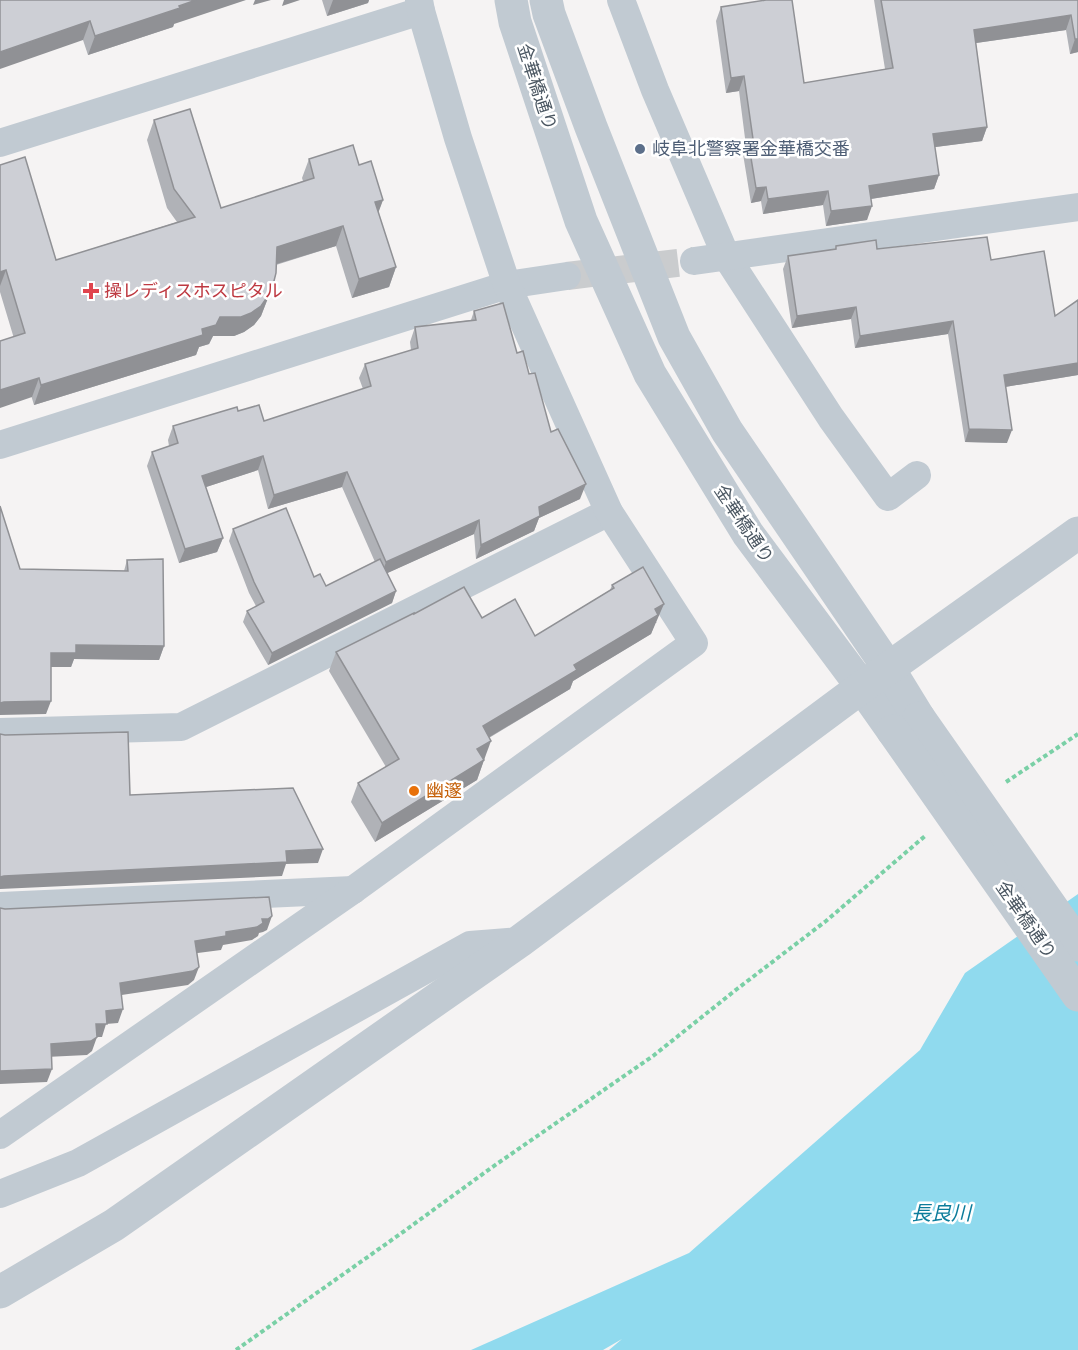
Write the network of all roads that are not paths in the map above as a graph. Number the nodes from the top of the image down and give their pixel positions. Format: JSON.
{"nodes":[{"id":1,"x":511,"y":0,"type":"edge"},
{"id":2,"x":546,"y":0,"type":"edge"},
{"id":3,"x":621,"y":0,"type":"edge"},
{"id":4,"x":420,"y":5,"type":"edge"},
{"id":5,"x":0,"y":143,"type":"edge"},
{"id":6,"x":1078,"y":207,"type":"edge"},
{"id":7,"x":726,"y":256,"type":"junction"},
{"id":8,"x":694,"y":261,"type":"tunnel mouth"},
{"id":9,"x":567,"y":276,"type":"tunnel mouth"},
{"id":10,"x":507,"y":285,"type":"junction"},
{"id":11,"x":0,"y":445,"type":"edge"},
{"id":12,"x":917,"y":475,"type":"dead end"},
{"id":13,"x":609,"y":512,"type":"junction"},
{"id":14,"x":1078,"y":533,"type":"edge"},
{"id":15,"x":889,"y":669,"type":"junction"},
{"id":16,"x":862,"y":687,"type":"junction"},
{"id":17,"x":906,"y":724,"type":"junction"},
{"id":18,"x":0,"y":732,"type":"edge"},
{"id":19,"x":353,"y":890,"type":"junction"},
{"id":20,"x":0,"y":906,"type":"edge"},
{"id":21,"x":520,"y":941,"type":"junction"},
{"id":22,"x":1078,"y":945,"type":"edge"},
{"id":23,"x":1078,"y":995,"type":"edge"},
{"id":24,"x":0,"y":1135,"type":"edge"},
{"id":25,"x":0,"y":1194,"type":"edge"},
{"id":26,"x":0,"y":1292,"type":"edge"}],
"edges":[{"from":1,"to":16,"type":"street","name":"金華橋通り"},
{"from":2,"to":15,"type":"street","name":"金華橋通り"},
{"from":3,"to":7,"type":"street"},
{"from":4,"to":5,"type":"street"},
{"from":4,"to":10,"type":"street"},
{"from":6,"to":7,"type":"street"},
{"from":7,"to":8,"type":"street"},
{"from":7,"to":12,"type":"street"},
{"from":9,"to":10,"type":"street"},
{"from":10,"to":11,"type":"street"},
{"from":10,"to":13,"type":"street"},
{"from":13,"to":18,"type":"street"},
{"from":13,"to":19,"type":"street"},
{"from":14,"to":15,"type":"street"},
{"from":15,"to":16,"type":"street"},
{"from":15,"to":17,"type":"street","name":"金華橋通り"},
{"from":16,"to":17,"type":"street","name":"金華橋通り"},
{"from":16,"to":21,"type":"street"},
{"from":17,"to":22,"type":"street","name":"金華橋通り","bridge":true},
{"from":17,"to":23,"type":"street","name":"金華橋通り","bridge":true},
{"from":19,"to":20,"type":"street"},
{"from":19,"to":24,"type":"street"},
{"from":21,"to":25,"type":"street"},
{"from":21,"to":26,"type":"street"}]}
